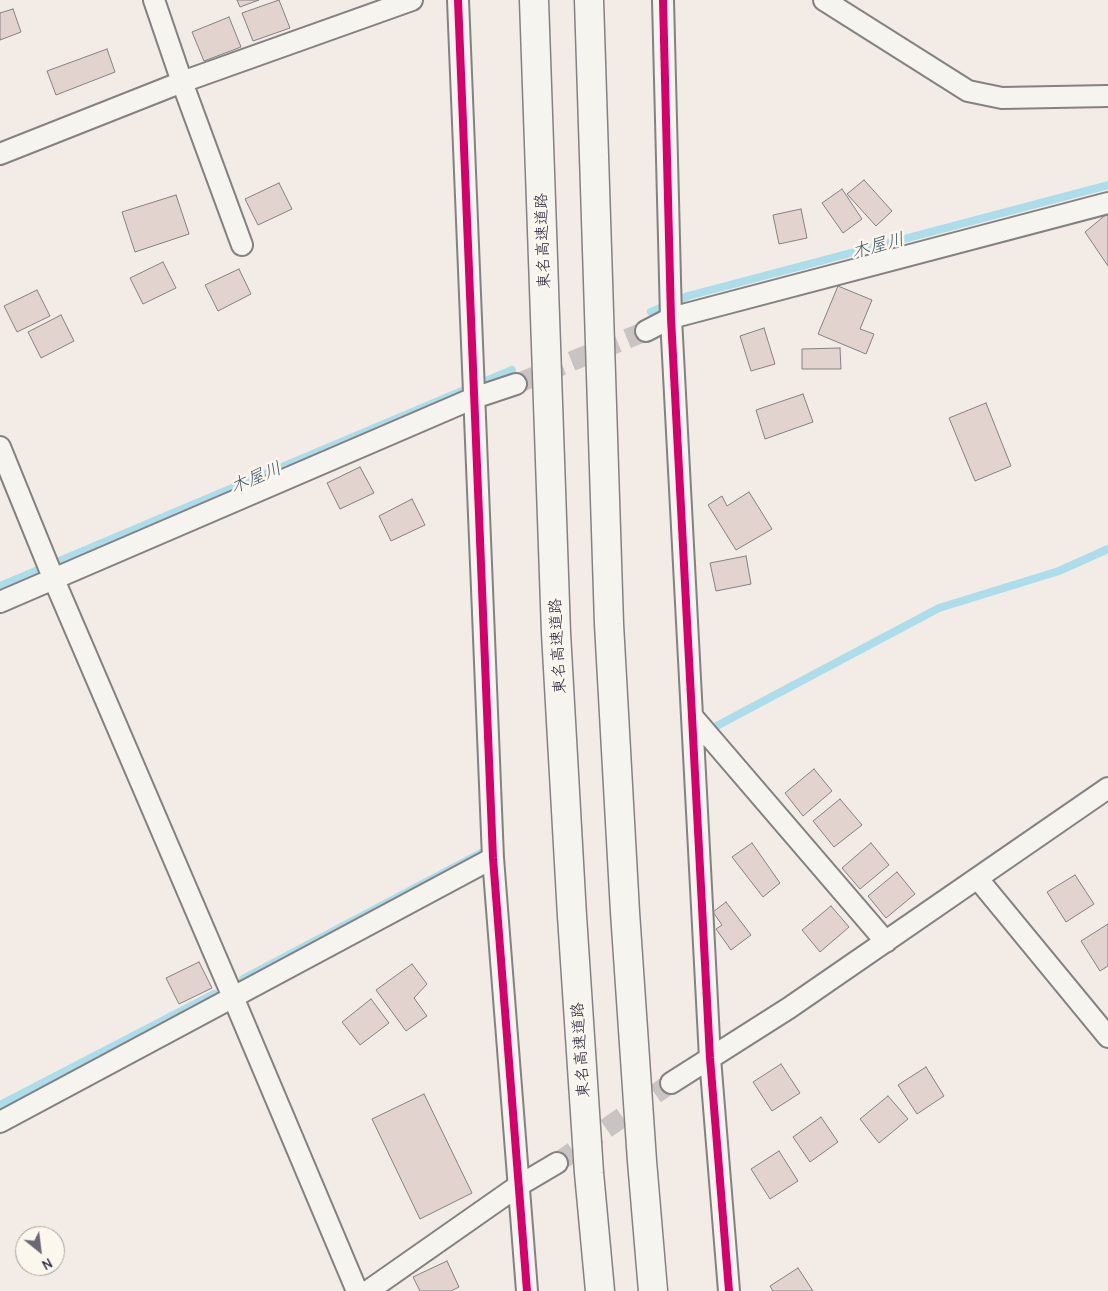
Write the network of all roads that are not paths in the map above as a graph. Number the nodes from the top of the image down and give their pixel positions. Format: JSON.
{"nodes":[{"id":1,"x":154,"y":0,"type":"edge"},
{"id":2,"x":412,"y":0,"type":"edge"},
{"id":3,"x":458,"y":0,"type":"edge"},
{"id":4,"x":534,"y":0,"type":"edge"},
{"id":5,"x":589,"y":0,"type":"edge"},
{"id":6,"x":663,"y":0,"type":"edge"},
{"id":7,"x":824,"y":0,"type":"edge"},
{"id":8,"x":182,"y":82,"type":"junction"},
{"id":9,"x":1108,"y":96,"type":"edge"},
{"id":10,"x":0,"y":154,"type":"edge"},
{"id":11,"x":1108,"y":203,"type":"edge"},
{"id":12,"x":242,"y":245,"type":"dead end"},
{"id":13,"x":671,"y":307,"type":"junction"},
{"id":14,"x":646,"y":331,"type":"tunnel mouth"},
{"id":15,"x":516,"y":384,"type":"tunnel mouth"},
{"id":16,"x":474,"y":397,"type":"junction"},
{"id":17,"x":0,"y":447,"type":"edge"},
{"id":18,"x":50,"y":572,"type":"junction"},
{"id":19,"x":0,"y":602,"type":"edge"},
{"id":20,"x":692,"y":716,"type":"junction"},
{"id":21,"x":1108,"y":788,"type":"edge"},
{"id":22,"x":493,"y":858,"type":"junction"},
{"id":23,"x":978,"y":879,"type":"junction"},
{"id":24,"x":886,"y":942,"type":"junction"},
{"id":25,"x":233,"y":997,"type":"junction"},
{"id":26,"x":1108,"y":1037,"type":"edge"},
{"id":27,"x":710,"y":1058,"type":"junction"},
{"id":28,"x":671,"y":1083,"type":"tunnel mouth"},
{"id":29,"x":0,"y":1122,"type":"edge"},
{"id":30,"x":557,"y":1163,"type":"tunnel mouth"},
{"id":31,"x":518,"y":1186,"type":"junction"},
{"id":32,"x":357,"y":1291,"type":"edge"},
{"id":33,"x":368,"y":1291,"type":"edge"},
{"id":34,"x":528,"y":1291,"type":"edge"},
{"id":35,"x":600,"y":1291,"type":"edge"},
{"id":36,"x":653,"y":1291,"type":"edge"},
{"id":37,"x":729,"y":1291,"type":"edge"}],
"edges":[{"from":1,"to":8,"type":"street"},
{"from":2,"to":8,"type":"street"},
{"from":3,"to":16,"type":"street"},
{"from":4,"to":35,"type":"highway","name":"東名高速道路"},
{"from":5,"to":36,"type":"highway"},
{"from":6,"to":13,"type":"street"},
{"from":7,"to":9,"type":"street"},
{"from":8,"to":10,"type":"street"},
{"from":8,"to":12,"type":"street"},
{"from":11,"to":13,"type":"street"},
{"from":13,"to":14,"type":"street"},
{"from":13,"to":20,"type":"street"},
{"from":15,"to":16,"type":"street"},
{"from":16,"to":18,"type":"street"},
{"from":16,"to":22,"type":"street"},
{"from":17,"to":18,"type":"street"},
{"from":18,"to":19,"type":"street"},
{"from":18,"to":25,"type":"street"},
{"from":20,"to":24,"type":"street"},
{"from":20,"to":27,"type":"street"},
{"from":21,"to":23,"type":"street"},
{"from":22,"to":25,"type":"street"},
{"from":22,"to":31,"type":"street"},
{"from":23,"to":24,"type":"street"},
{"from":23,"to":26,"type":"street"},
{"from":24,"to":27,"type":"street"},
{"from":25,"to":29,"type":"street"},
{"from":25,"to":32,"type":"street"},
{"from":27,"to":28,"type":"street"},
{"from":27,"to":37,"type":"street"},
{"from":30,"to":31,"type":"street"},
{"from":31,"to":33,"type":"street"},
{"from":31,"to":34,"type":"street"}]}
